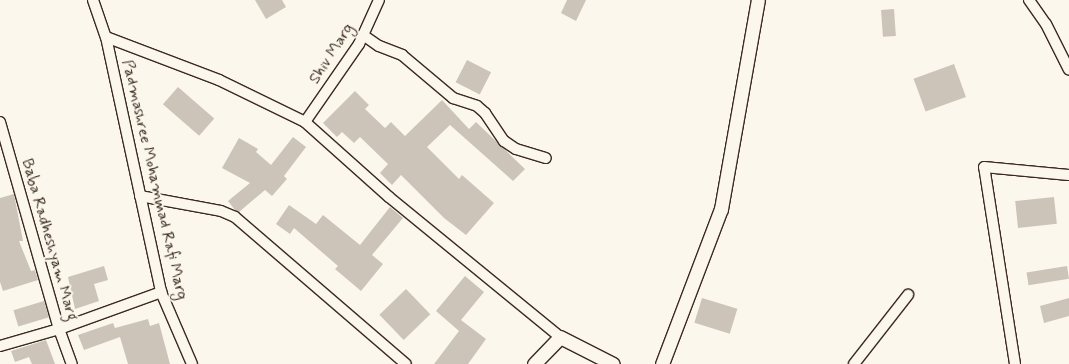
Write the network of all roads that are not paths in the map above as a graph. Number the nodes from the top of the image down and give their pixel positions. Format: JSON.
{"nodes":[{"id":1,"x":93,"y":0,"type":"edge"},
{"id":2,"x":379,"y":0,"type":"edge"},
{"id":3,"x":758,"y":0,"type":"edge"},
{"id":4,"x":1029,"y":0,"type":"edge"},
{"id":5,"x":363,"y":36,"type":"junction"},
{"id":6,"x":106,"y":37,"type":"junction"},
{"id":7,"x":1069,"y":70,"type":"edge"},
{"id":8,"x":0,"y":122,"type":"edge"},
{"id":9,"x":305,"y":122,"type":"junction"},
{"id":10,"x":546,"y":158,"type":"dead end"},
{"id":11,"x":1069,"y":175,"type":"edge"},
{"id":12,"x":140,"y":196,"type":"junction"},
{"id":13,"x":161,"y":292,"type":"junction"},
{"id":14,"x":908,"y":295,"type":"dead end"},
{"id":15,"x":59,"y":329,"type":"junction"},
{"id":16,"x":560,"y":337,"type":"junction"},
{"id":17,"x":0,"y":346,"type":"edge"},
{"id":18,"x":72,"y":364,"type":"edge"},
{"id":19,"x":192,"y":364,"type":"edge"},
{"id":20,"x":406,"y":364,"type":"edge"},
{"id":21,"x":534,"y":364,"type":"edge"},
{"id":22,"x":613,"y":364,"type":"edge"},
{"id":23,"x":662,"y":364,"type":"edge"},
{"id":24,"x":854,"y":364,"type":"edge"},
{"id":25,"x":1015,"y":364,"type":"edge"}],
"edges":[{"from":1,"to":6,"type":"street","name":"Padmashree Mohammad Rafi Marg"},
{"from":2,"to":5,"type":"street","name":"Shiv Marg"},
{"from":3,"to":23,"type":"street"},
{"from":4,"to":7,"type":"street"},
{"from":5,"to":9,"type":"street","name":"Shiv Marg"},
{"from":5,"to":10,"type":"street"},
{"from":6,"to":9,"type":"street"},
{"from":6,"to":12,"type":"street","name":"Padmashree Mohammad Rafi Marg"},
{"from":8,"to":15,"type":"street","name":"Baba Radheshyam Marg"},
{"from":9,"to":16,"type":"street"},
{"from":11,"to":25,"type":"street"},
{"from":12,"to":13,"type":"street","name":"Padmashree Mohammad Rafi Marg"},
{"from":12,"to":20,"type":"street"},
{"from":13,"to":15,"type":"street"},
{"from":13,"to":19,"type":"street","name":"Padmashree Mohammad Rafi Marg"},
{"from":14,"to":24,"type":"street"},
{"from":15,"to":17,"type":"street"},
{"from":15,"to":18,"type":"street","name":"Baba Radheshyam Marg"},
{"from":16,"to":21,"type":"street"},
{"from":16,"to":22,"type":"street"}]}
